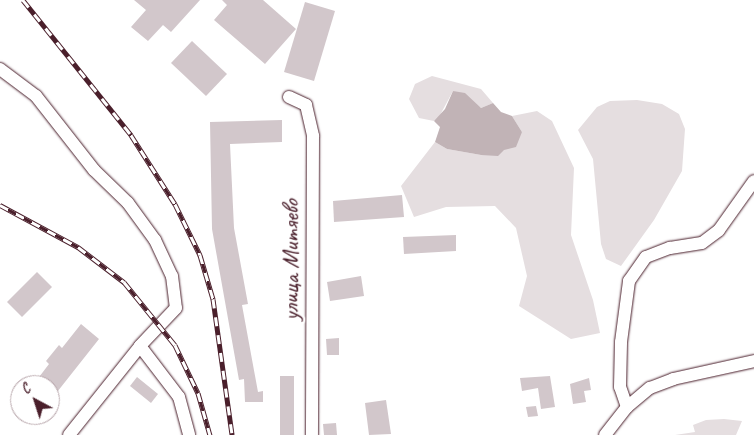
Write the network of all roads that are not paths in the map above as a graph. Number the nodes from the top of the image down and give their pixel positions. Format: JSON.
{"nodes":[{"id":1,"x":0,"y":69,"type":"edge"},
{"id":2,"x":289,"y":98,"type":"dead end"},
{"id":3,"x":754,"y":181,"type":"edge"},
{"id":4,"x":140,"y":346,"type":"junction"},
{"id":5,"x":754,"y":361,"type":"edge"},
{"id":6,"x":627,"y":407,"type":"junction"},
{"id":7,"x":69,"y":435,"type":"edge"},
{"id":8,"x":189,"y":435,"type":"edge"},
{"id":9,"x":312,"y":435,"type":"edge"},
{"id":10,"x":605,"y":435,"type":"edge"}],
"edges":[{"from":1,"to":4,"type":"street"},
{"from":2,"to":9,"type":"street","name":"улица Митяево"},
{"from":3,"to":6,"type":"street"},
{"from":4,"to":7,"type":"street"},
{"from":4,"to":8,"type":"street"},
{"from":5,"to":6,"type":"street"},
{"from":6,"to":10,"type":"street"}]}
